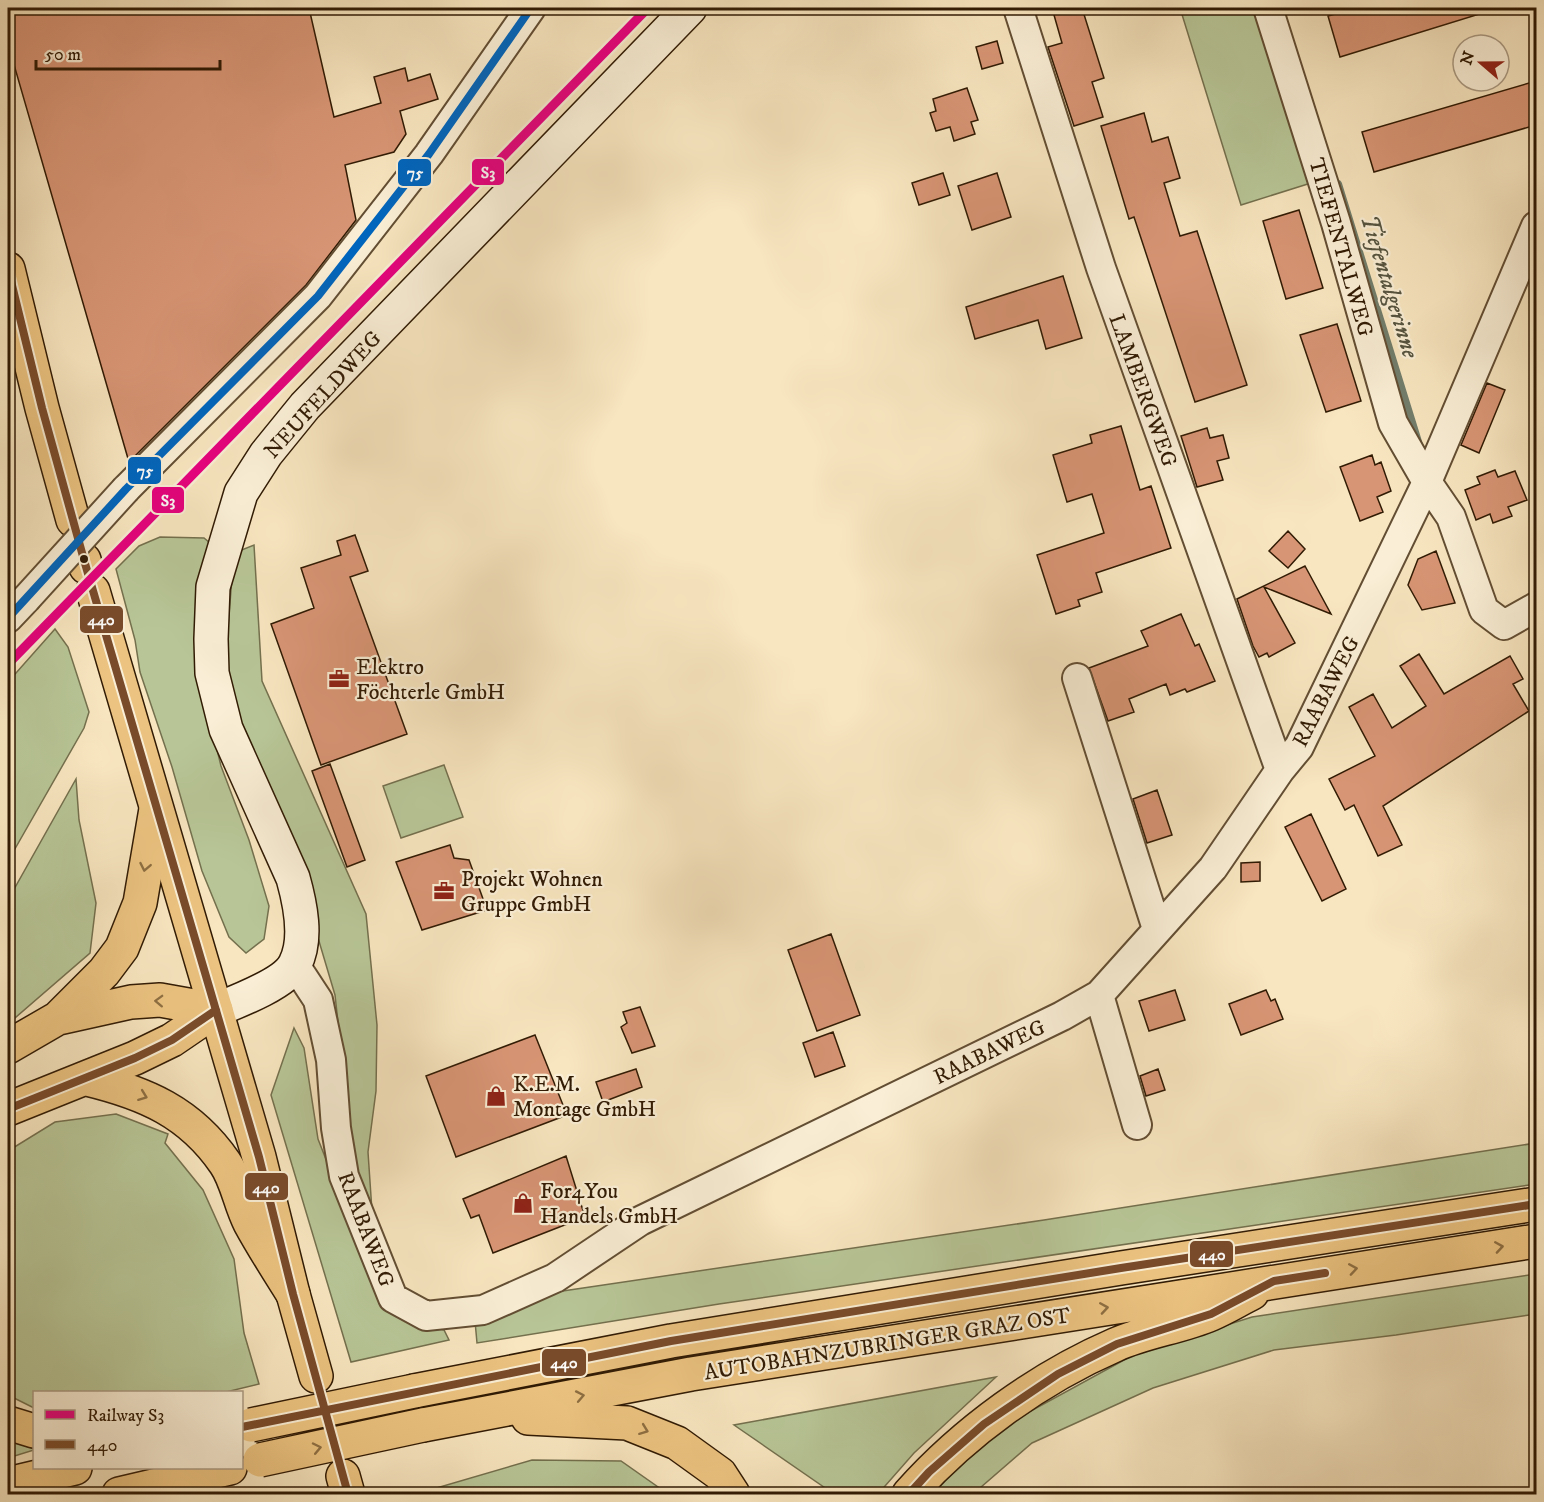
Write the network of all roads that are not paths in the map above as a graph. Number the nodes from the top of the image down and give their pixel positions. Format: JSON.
{"nodes":[{"id":1,"x":531,"y":8,"type":"edge"},
{"id":2,"x":690,"y":8,"type":"edge"},
{"id":3,"x":1018,"y":8,"type":"edge"},
{"id":4,"x":1268,"y":8,"type":"edge"},
{"id":5,"x":1536,"y":226,"type":"edge"},
{"id":6,"x":8,"y":269,"type":"edge"},
{"id":7,"x":1427,"y":482,"type":"junction"},
{"id":8,"x":73,"y":520,"type":"dead end"},
{"id":9,"x":88,"y":573,"type":"dead end"},
{"id":10,"x":1536,"y":607,"type":"edge"},
{"id":11,"x":17,"y":609,"type":"edge"},
{"id":12,"x":1077,"y":678,"type":"dead end"},
{"id":13,"x":1280,"y":770,"type":"junction"},
{"id":14,"x":156,"y":809,"type":"junction"},
{"id":15,"x":1157,"y":929,"type":"junction"},
{"id":16,"x":295,"y":965,"type":"junction"},
{"id":17,"x":1099,"y":995,"type":"junction"},
{"id":18,"x":216,"y":1010,"type":"junction"},
{"id":19,"x":58,"y":1018,"type":"junction"},
{"id":20,"x":8,"y":1047,"type":"edge"},
{"id":21,"x":87,"y":1078,"type":"junction"},
{"id":22,"x":8,"y":1109,"type":"edge"},
{"id":23,"x":1137,"y":1125,"type":"dead end"},
{"id":24,"x":1536,"y":1204,"type":"edge"},
{"id":25,"x":1536,"y":1241,"type":"edge"},
{"id":26,"x":1274,"y":1281,"type":"junction"},
{"id":27,"x":293,"y":1294,"type":"junction"},
{"id":28,"x":316,"y":1376,"type":"dead end"},
{"id":29,"x":481,"y":1415,"type":"junction"},
{"id":30,"x":8,"y":1423,"type":"edge"},
{"id":31,"x":246,"y":1426,"type":"edge"},
{"id":32,"x":33,"y":1431,"type":"edge"},
{"id":33,"x":244,"y":1464,"type":"edge"},
{"id":34,"x":68,"y":1469,"type":"edge"},
{"id":35,"x":223,"y":1469,"type":"edge"},
{"id":36,"x":8,"y":1485,"type":"edge"},
{"id":37,"x":119,"y":1494,"type":"edge"},
{"id":38,"x":733,"y":1494,"type":"edge"},
{"id":39,"x":909,"y":1494,"type":"edge"}],
"edges":[{"from":1,"to":11,"type":"street","bridge":true},
{"from":2,"to":16,"type":"street","name":"NEUFELDWEG"},
{"from":3,"to":13,"type":"street","name":"LAMBERGWEG"},
{"from":4,"to":7,"type":"street","name":"TIEFENTALWEG"},
{"from":5,"to":7,"type":"street","name":"RAABAWEG"},
{"from":6,"to":8,"type":"main road"},
{"from":7,"to":10,"type":"street","name":"TIEFENTALWEG"},
{"from":7,"to":13,"type":"street","name":"RAABAWEG"},
{"from":9,"to":14,"type":"main road"},
{"from":12,"to":15,"type":"street"},
{"from":13,"to":15,"type":"street","name":"RAABAWEG"},
{"from":14,"to":18,"type":"main road"},
{"from":14,"to":19,"type":"main road","one_way":true},
{"from":15,"to":17,"type":"street","name":"RAABAWEG"},
{"from":16,"to":17,"type":"street","name":"RAABAWEG"},
{"from":16,"to":18,"type":"street"},
{"from":17,"to":23,"type":"street"},
{"from":18,"to":19,"type":"main road","one_way":true},
{"from":18,"to":21,"type":"main road"},
{"from":18,"to":27,"type":"main road"},
{"from":19,"to":20,"type":"main road"},
{"from":21,"to":22,"type":"main road"},
{"from":21,"to":27,"type":"main road","one_way":true},
{"from":24,"to":31,"type":"main road","name":"AUTOBAHNZUBRINGER GRAZ OST","bridge":true},
{"from":26,"to":25,"type":"main road","name":"AUTOBAHNZUBRINGER GRAZ OST","one_way":true},
{"from":29,"to":26,"type":"main road","name":"AUTOBAHNZUBRINGER GRAZ OST","one_way":true},
{"from":26,"to":39,"type":"main road"},
{"from":27,"to":28,"type":"main road"},
{"from":33,"to":29,"type":"main road","name":"AUTOBAHNZUBRINGER GRAZ OST","one_way":true,"bridge":true},
{"from":29,"to":38,"type":"main road","one_way":true},
{"from":30,"to":32,"type":"main road"},
{"from":34,"to":36,"type":"main road"},
{"from":35,"to":37,"type":"main road","name":"AUTOBAHNZUBRINGER GRAZ OST"}]}
